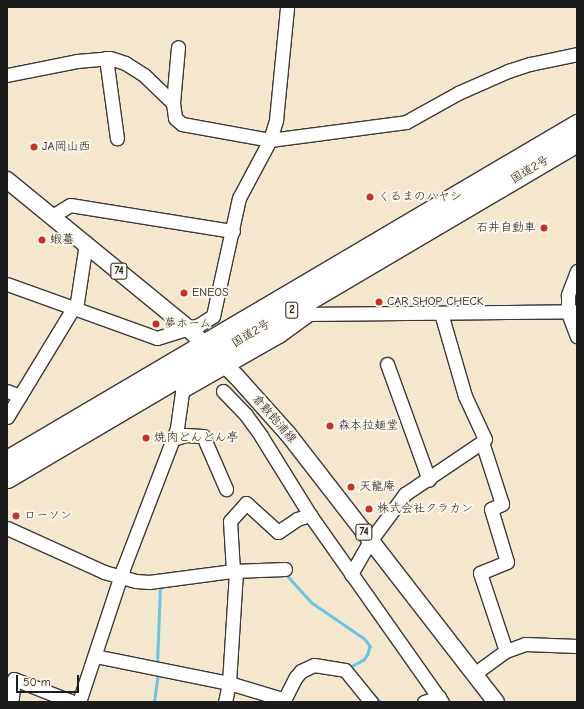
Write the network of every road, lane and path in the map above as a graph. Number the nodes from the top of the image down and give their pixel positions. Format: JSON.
{"nodes":[{"id":1,"x":287,"y":7,"type":"edge"},
{"id":2,"x":178,"y":47,"type":"dead end"},
{"id":3,"x":577,"y":54,"type":"edge"},
{"id":4,"x":106,"y":58,"type":"junction"},
{"id":5,"x":7,"y":76,"type":"edge"},
{"id":6,"x":173,"y":103,"type":"junction"},
{"id":7,"x":577,"y":124,"type":"edge"},
{"id":8,"x":117,"y":138,"type":"dead end"},
{"id":9,"x":270,"y":140,"type":"junction"},
{"id":10,"x":577,"y":142,"type":"edge"},
{"id":11,"x":7,"y":180,"type":"edge"},
{"id":12,"x":52,"y":216,"type":"junction"},
{"id":13,"x":233,"y":231,"type":"junction"},
{"id":14,"x":86,"y":243,"type":"junction"},
{"id":15,"x":577,"y":271,"type":"edge"},
{"id":16,"x":7,"y":284,"type":"edge"},
{"id":17,"x":72,"y":311,"type":"junction"},
{"id":18,"x":572,"y":312,"type":"edge"},
{"id":19,"x":441,"y":313,"type":"junction"},
{"id":20,"x":188,"y":328,"type":"junction"},
{"id":21,"x":577,"y":336,"type":"edge"},
{"id":22,"x":215,"y":355,"type":"junction"},
{"id":23,"x":387,"y":364,"type":"dead end"},
{"id":24,"x":7,"y":390,"type":"edge"},
{"id":25,"x":223,"y":391,"type":"dead end"},
{"id":26,"x":20,"y":396,"type":"junction"},
{"id":27,"x":7,"y":417,"type":"edge"},
{"id":28,"x":173,"y":439,"type":"junction"},
{"id":29,"x":482,"y":442,"type":"junction"},
{"id":30,"x":7,"y":460,"type":"edge"},
{"id":31,"x":7,"y":478,"type":"edge"},
{"id":32,"x":429,"y":480,"type":"junction"},
{"id":33,"x":226,"y":489,"type":"dead end"},
{"id":34,"x":310,"y":515,"type":"junction"},
{"id":35,"x":7,"y":528,"type":"edge"},
{"id":36,"x":370,"y":540,"type":"junction"},
{"id":37,"x":285,"y":569,"type":"dead end"},
{"id":38,"x":234,"y":571,"type":"junction"},
{"id":39,"x":353,"y":572,"type":"junction"},
{"id":40,"x":120,"y":578,"type":"junction"},
{"id":41,"x":577,"y":646,"type":"edge"},
{"id":42,"x":506,"y":651,"type":"junction"},
{"id":43,"x":95,"y":656,"type":"junction"},
{"id":44,"x":474,"y":674,"type":"junction"},
{"id":45,"x":229,"y":683,"type":"junction"},
{"id":46,"x":10,"y":699,"type":"edge"},
{"id":47,"x":440,"y":699,"type":"edge"},
{"id":48,"x":73,"y":702,"type":"edge"},
{"id":49,"x":79,"y":702,"type":"edge"},
{"id":50,"x":225,"y":702,"type":"edge"},
{"id":51,"x":283,"y":702,"type":"edge"},
{"id":52,"x":371,"y":702,"type":"edge"},
{"id":53,"x":424,"y":702,"type":"edge"},
{"id":54,"x":496,"y":702,"type":"edge"}],
"edges":[{"from":1,"to":9,"type":"street"},
{"from":2,"to":6,"type":"street"},
{"from":3,"to":9,"type":"street"},
{"from":4,"to":5,"type":"street"},
{"from":4,"to":6,"type":"street"},
{"from":4,"to":8,"type":"street"},
{"from":6,"to":9,"type":"street"},
{"from":7,"to":22,"type":"highway","name":"国道2号","number":"2"},
{"from":9,"to":13,"type":"street"},
{"from":10,"to":22,"type":"highway","name":"国道2号","number":"2"},
{"from":11,"to":12,"type":"main road","name":"倉敷飽浦線","number":"74"},
{"from":12,"to":13,"type":"street"},
{"from":12,"to":14,"type":"main road","name":"倉敷飽浦線","number":"74"},
{"from":13,"to":20,"type":"street"},
{"from":14,"to":17,"type":"street"},
{"from":14,"to":20,"type":"main road","name":"倉敷飽浦線","number":"74"},
{"from":15,"to":18,"type":"street"},
{"from":16,"to":17,"type":"street"},
{"from":17,"to":20,"type":"street"},
{"from":17,"to":26,"type":"street"},
{"from":18,"to":19,"type":"street"},
{"from":18,"to":21,"type":"street"},
{"from":19,"to":22,"type":"street"},
{"from":19,"to":29,"type":"street"},
{"from":20,"to":22,"type":"main road","name":"倉敷飽浦線","number":"74"},
{"from":22,"to":28,"type":"street"},
{"from":22,"to":30,"type":"highway","name":"国道2号","number":"2"},
{"from":22,"to":31,"type":"highway","name":"国道2号","number":"2"},
{"from":22,"to":36,"type":"main road","name":"倉敷飽浦線","number":"74"},
{"from":23,"to":32,"type":"street"},
{"from":24,"to":26,"type":"street"},
{"from":25,"to":34,"type":"street"},
{"from":26,"to":27,"type":"street"},
{"from":28,"to":33,"type":"street"},
{"from":28,"to":40,"type":"street"},
{"from":29,"to":32,"type":"street"},
{"from":29,"to":42,"type":"street"},
{"from":32,"to":36,"type":"street"},
{"from":34,"to":38,"type":"street"},
{"from":34,"to":39,"type":"street"},
{"from":35,"to":40,"type":"street"},
{"from":36,"to":39,"type":"street"},
{"from":36,"to":44,"type":"main road","name":"倉敷飽浦線","number":"74"},
{"from":37,"to":38,"type":"street"},
{"from":38,"to":40,"type":"street"},
{"from":38,"to":45,"type":"street"},
{"from":39,"to":47,"type":"street"},
{"from":40,"to":43,"type":"street"},
{"from":41,"to":42,"type":"street"},
{"from":42,"to":44,"type":"street"},
{"from":43,"to":45,"type":"street"},
{"from":43,"to":49,"type":"street"},
{"from":44,"to":54,"type":"main road","name":"倉敷飽浦線","number":"74"},
{"from":45,"to":50,"type":"street"},
{"from":45,"to":51,"type":"street"},
{"from":46,"to":48,"type":"street"},
{"from":47,"to":53,"type":"street"},
{"from":51,"to":52,"type":"street"}]}
